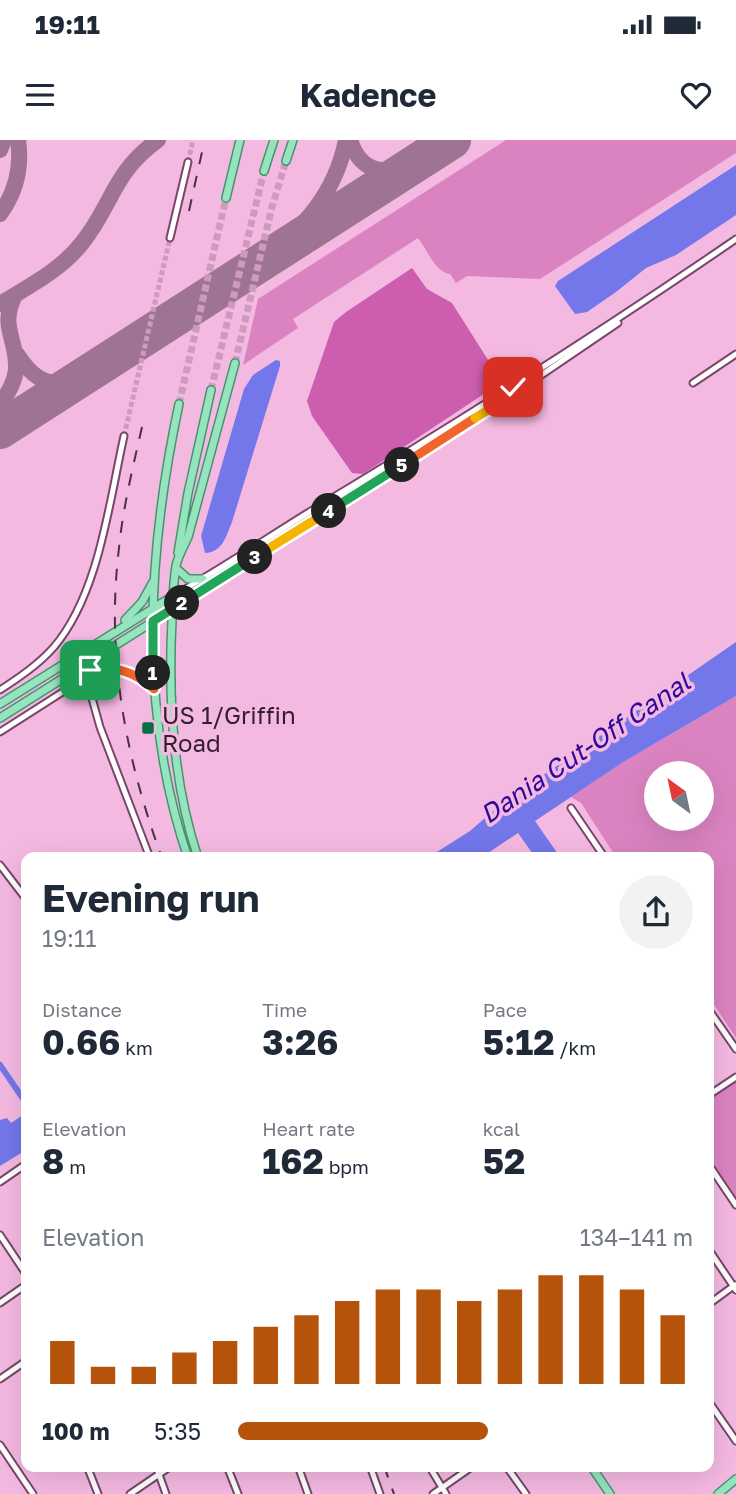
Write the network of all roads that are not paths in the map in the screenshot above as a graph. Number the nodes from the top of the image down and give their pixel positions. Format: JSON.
{"nodes":[{"id":1,"x":240,"y":140,"type":"edge"},
{"id":2,"x":274,"y":140,"type":"edge"},
{"id":3,"x":293,"y":140,"type":"edge"},
{"id":4,"x":286,"y":161,"type":"tunnel mouth"},
{"id":5,"x":188,"y":162,"type":"tunnel mouth"},
{"id":6,"x":264,"y":171,"type":"tunnel mouth"},
{"id":7,"x":226,"y":198,"type":"tunnel mouth"},
{"id":8,"x":170,"y":238,"type":"tunnel mouth"},
{"id":9,"x":736,"y":239,"type":"edge"},
{"id":10,"x":650,"y":299,"type":"junction"},
{"id":11,"x":736,"y":354,"type":"edge"},
{"id":12,"x":235,"y":363,"type":"tunnel mouth"},
{"id":13,"x":693,"y":383,"type":"dead end"},
{"id":14,"x":513,"y":387,"type":"junction"},
{"id":15,"x":211,"y":390,"type":"tunnel mouth"},
{"id":16,"x":506,"y":399,"type":"junction"},
{"id":17,"x":179,"y":404,"type":"tunnel mouth"},
{"id":18,"x":124,"y":436,"type":"tunnel mouth"},
{"id":19,"x":398,"y":463,"type":"junction"},
{"id":20,"x":176,"y":566,"type":"junction"},
{"id":21,"x":155,"y":579,"type":"junction"},
{"id":22,"x":203,"y":579,"type":"junction"},
{"id":23,"x":173,"y":596,"type":"junction"},
{"id":24,"x":153,"y":607,"type":"junction"},
{"id":25,"x":173,"y":609,"type":"junction"},
{"id":26,"x":153,"y":621,"type":"junction"},
{"id":27,"x":118,"y":628,"type":"junction"},
{"id":28,"x":51,"y":685,"type":"junction"},
{"id":29,"x":154,"y":689,"type":"junction"},
{"id":30,"x":0,"y":690,"type":"edge"},
{"id":31,"x":0,"y":704,"type":"edge"},
{"id":32,"x":0,"y":718,"type":"edge"},
{"id":33,"x":0,"y":732,"type":"edge"},
{"id":34,"x":571,"y":808,"type":"dead end"},
{"id":35,"x":177,"y":826,"type":"junction"},
{"id":36,"x":189,"y":826,"type":"junction"},
{"id":37,"x":148,"y":852,"type":"edge"},
{"id":38,"x":186,"y":852,"type":"edge"},
{"id":39,"x":196,"y":852,"type":"edge"},
{"id":40,"x":601,"y":852,"type":"edge"},
{"id":41,"x":0,"y":865,"type":"edge"},
{"id":42,"x":21,"y":893,"type":"edge"},
{"id":43,"x":714,"y":1017,"type":"edge"},
{"id":44,"x":736,"y":1049,"type":"edge"},
{"id":45,"x":736,"y":1077,"type":"edge"},
{"id":46,"x":714,"y":1092,"type":"edge"},
{"id":47,"x":21,"y":1167,"type":"edge"},
{"id":48,"x":714,"y":1172,"type":"edge"},
{"id":49,"x":0,"y":1182,"type":"edge"},
{"id":50,"x":736,"y":1205,"type":"edge"},
{"id":51,"x":0,"y":1235,"type":"edge"},
{"id":52,"x":714,"y":1257,"type":"edge"},
{"id":53,"x":21,"y":1266,"type":"edge"},
{"id":54,"x":735,"y":1287,"type":"edge"},
{"id":55,"x":21,"y":1288,"type":"edge"},
{"id":56,"x":714,"y":1301,"type":"edge"},
{"id":57,"x":0,"y":1303,"type":"edge"},
{"id":58,"x":21,"y":1365,"type":"edge"},
{"id":59,"x":0,"y":1380,"type":"edge"},
{"id":60,"x":714,"y":1409,"type":"edge"},
{"id":61,"x":736,"y":1441,"type":"edge"},
{"id":62,"x":0,"y":1445,"type":"edge"},
{"id":63,"x":90,"y":1472,"type":"edge"},
{"id":64,"x":158,"y":1472,"type":"edge"},
{"id":65,"x":163,"y":1472,"type":"edge"},
{"id":66,"x":229,"y":1472,"type":"edge"},
{"id":67,"x":300,"y":1472,"type":"edge"},
{"id":68,"x":372,"y":1472,"type":"edge"},
{"id":69,"x":433,"y":1472,"type":"edge"},
{"id":70,"x":466,"y":1472,"type":"edge"},
{"id":71,"x":510,"y":1472,"type":"edge"},
{"id":72,"x":595,"y":1472,"type":"edge"},
{"id":73,"x":159,"y":1475,"type":"junction"},
{"id":74,"x":736,"y":1479,"type":"edge"},
{"id":75,"x":444,"y":1491,"type":"edge"},
{"id":76,"x":33,"y":1494,"type":"edge"},
{"id":77,"x":97,"y":1494,"type":"edge"},
{"id":78,"x":130,"y":1494,"type":"edge"},
{"id":79,"x":166,"y":1494,"type":"edge"},
{"id":80,"x":237,"y":1494,"type":"edge"},
{"id":81,"x":308,"y":1494,"type":"edge"},
{"id":82,"x":380,"y":1494,"type":"edge"},
{"id":83,"x":433,"y":1494,"type":"edge"},
{"id":84,"x":526,"y":1494,"type":"edge"},
{"id":85,"x":610,"y":1494,"type":"edge"},
{"id":86,"x":718,"y":1494,"type":"edge"}],
"edges":[{"from":1,"to":7,"type":"main road"},
{"from":2,"to":6,"type":"main road"},
{"from":3,"to":4,"type":"main road"},
{"from":5,"to":8,"type":"street"},
{"from":9,"to":10,"type":"street"},
{"from":10,"to":14,"type":"street"},
{"from":10,"to":16,"type":"street"},
{"from":11,"to":13,"type":"street"},
{"from":12,"to":20,"type":"main road"},
{"from":14,"to":16,"type":"street"},
{"from":14,"to":19,"type":"street"},
{"from":15,"to":20,"type":"main road"},
{"from":16,"to":19,"type":"street"},
{"from":17,"to":21,"type":"main road"},
{"from":18,"to":30,"type":"street"},
{"from":19,"to":22,"type":"street"},
{"from":19,"to":25,"type":"street"},
{"from":20,"to":22,"type":"main road"},
{"from":20,"to":23,"type":"main road"},
{"from":21,"to":24,"type":"main road"},
{"from":21,"to":27,"type":"main road"},
{"from":22,"to":23,"type":"street"},
{"from":23,"to":24,"type":"main road"},
{"from":23,"to":25,"type":"main road"},
{"from":24,"to":26,"type":"main road"},
{"from":24,"to":27,"type":"main road"},
{"from":25,"to":26,"type":"main road"},
{"from":25,"to":36,"type":"main road"},
{"from":26,"to":28,"type":"main road"},
{"from":26,"to":29,"type":"main road"},
{"from":27,"to":31,"type":"main road"},
{"from":28,"to":29,"type":"main road"},
{"from":28,"to":32,"type":"main road"},
{"from":29,"to":35,"type":"main road"},
{"from":33,"to":37,"type":"street"},
{"from":34,"to":40,"type":"street"},
{"from":35,"to":36,"type":"street"},
{"from":35,"to":38,"type":"main road"},
{"from":36,"to":39,"type":"main road"},
{"from":41,"to":42,"type":"street"},
{"from":43,"to":44,"type":"street"},
{"from":45,"to":46,"type":"street"},
{"from":47,"to":49,"type":"street"},
{"from":48,"to":50,"type":"street"},
{"from":51,"to":53,"type":"street"},
{"from":52,"to":54,"type":"street"},
{"from":54,"to":56,"type":"street"},
{"from":55,"to":57,"type":"street"},
{"from":58,"to":59,"type":"street"},
{"from":60,"to":61,"type":"street"},
{"from":62,"to":76,"type":"street"},
{"from":63,"to":77,"type":"street"},
{"from":64,"to":73,"type":"street"},
{"from":65,"to":73,"type":"street"},
{"from":66,"to":80,"type":"street"},
{"from":67,"to":81,"type":"street"},
{"from":68,"to":82,"type":"street"},
{"from":69,"to":75,"type":"street"},
{"from":70,"to":75,"type":"street"},
{"from":71,"to":84,"type":"street"},
{"from":72,"to":85,"type":"main road"},
{"from":73,"to":78,"type":"street"},
{"from":73,"to":79,"type":"street"},
{"from":74,"to":86,"type":"main road"},
{"from":75,"to":83,"type":"street"}]}
